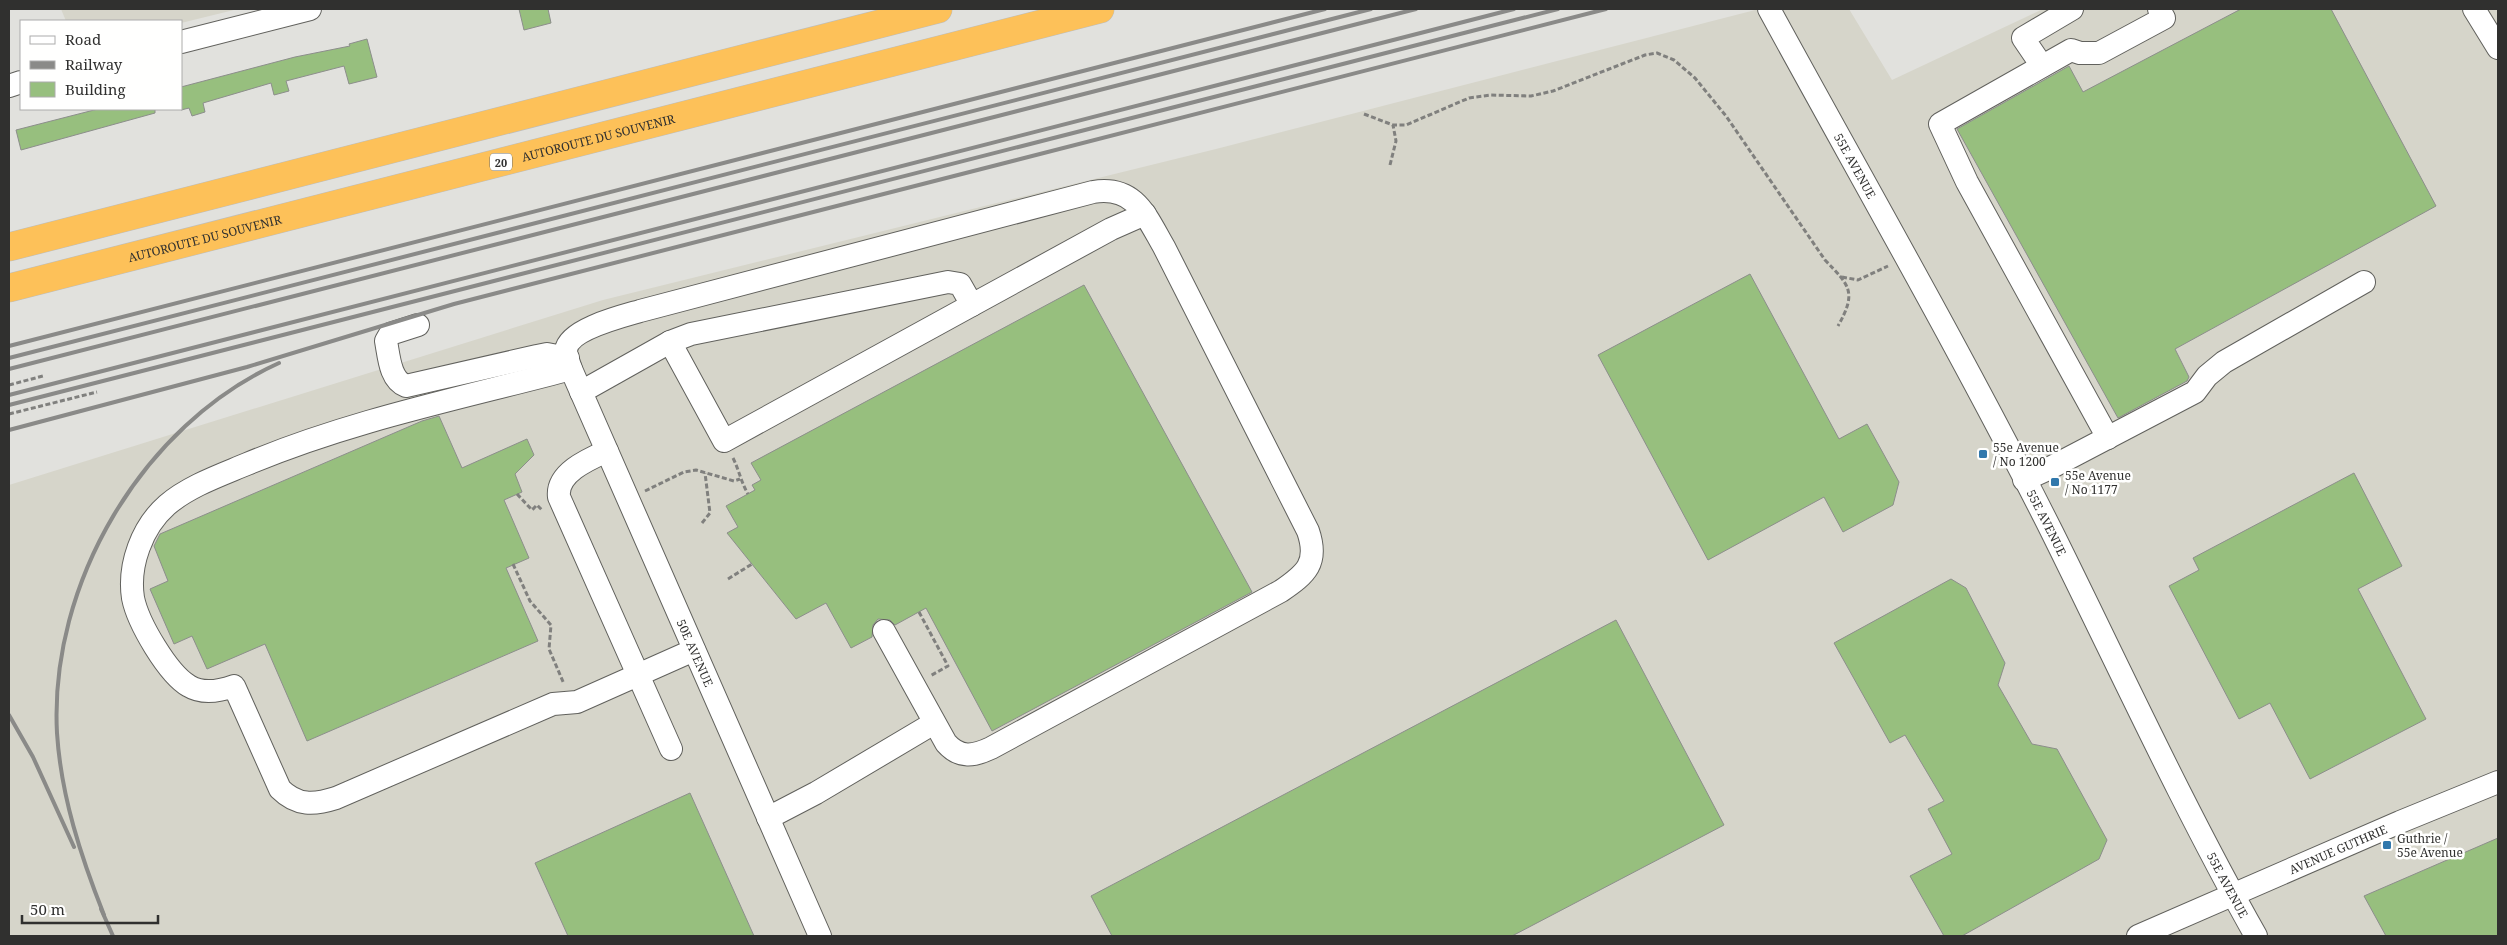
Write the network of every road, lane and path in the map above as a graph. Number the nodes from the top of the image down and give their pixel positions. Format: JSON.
{"nodes":[{"id":1,"x":310,"y":9,"type":"edge"},
{"id":2,"x":938,"y":9,"type":"edge"},
{"id":3,"x":1100,"y":9,"type":"edge"},
{"id":4,"x":1769,"y":9,"type":"edge"},
{"id":5,"x":2072,"y":9,"type":"edge"},
{"id":6,"x":2159,"y":9,"type":"edge"},
{"id":7,"x":2474,"y":9,"type":"edge"},
{"id":8,"x":182,"y":42,"type":"edge"},
{"id":9,"x":2498,"y":48,"type":"edge"},
{"id":10,"x":2042,"y":66,"type":"junction"},
{"id":11,"x":1364,"y":114,"type":"dead end"},
{"id":12,"x":1394,"y":125,"type":"junction"},
{"id":13,"x":1390,"y":165,"type":"dead end"},
{"id":14,"x":1145,"y":214,"type":"junction"},
{"id":15,"x":9,"y":247,"type":"edge"},
{"id":16,"x":1904,"y":257,"type":"junction"},
{"id":17,"x":1842,"y":277,"type":"junction"},
{"id":18,"x":2364,"y":282,"type":"dead end"},
{"id":19,"x":9,"y":288,"type":"edge"},
{"id":20,"x":972,"y":305,"type":"junction"},
{"id":21,"x":418,"y":325,"type":"dead end"},
{"id":22,"x":1838,"y":326,"type":"dead end"},
{"id":23,"x":670,"y":342,"type":"junction"},
{"id":24,"x":569,"y":363,"type":"junction"},
{"id":25,"x":43,"y":376,"type":"dead end"},
{"id":26,"x":9,"y":385,"type":"edge"},
{"id":27,"x":96,"y":392,"type":"dead end"},
{"id":28,"x":581,"y":392,"type":"junction"},
{"id":29,"x":9,"y":414,"type":"edge"},
{"id":30,"x":2108,"y":438,"type":"junction"},
{"id":31,"x":607,"y":452,"type":"junction"},
{"id":32,"x":731,"y":455,"type":"dead end"},
{"id":33,"x":705,"y":473,"type":"junction"},
{"id":34,"x":740,"y":479,"type":"junction"},
{"id":35,"x":2024,"y":480,"type":"junction"},
{"id":36,"x":645,"y":491,"type":"dead end"},
{"id":37,"x":517,"y":494,"type":"dead end"},
{"id":38,"x":748,"y":494,"type":"dead end"},
{"id":39,"x":548,"y":517,"type":"dead end"},
{"id":40,"x":702,"y":523,"type":"dead end"},
{"id":41,"x":513,"y":564,"type":"dead end"},
{"id":42,"x":752,"y":564,"type":"dead end"},
{"id":43,"x":728,"y":579,"type":"dead end"},
{"id":44,"x":919,"y":612,"type":"dead end"},
{"id":45,"x":884,"y":631,"type":"dead end"},
{"id":46,"x":694,"y":650,"type":"junction"},
{"id":47,"x":937,"y":671,"type":"dead end"},
{"id":48,"x":637,"y":674,"type":"junction"},
{"id":49,"x":571,"y":702,"type":"junction"},
{"id":50,"x":934,"y":723,"type":"junction"},
{"id":51,"x":671,"y":749,"type":"dead end"},
{"id":52,"x":2498,"y":782,"type":"edge"},
{"id":53,"x":768,"y":818,"type":"junction"},
{"id":54,"x":2233,"y":896,"type":"junction"},
{"id":55,"x":820,"y":936,"type":"edge"},
{"id":56,"x":2138,"y":936,"type":"edge"},
{"id":57,"x":2256,"y":936,"type":"edge"}],
"edges":[{"from":1,"to":8,"type":"street"},
{"from":2,"to":15,"type":"highway"},
{"from":3,"to":19,"type":"highway","name":"AUTOROUTE DU SOUVENIR","number":"20"},
{"from":4,"to":16,"type":"street","name":"55E AVENUE"},
{"from":5,"to":10,"type":"street"},
{"from":6,"to":10,"type":"street"},
{"from":7,"to":9,"type":"street"},
{"from":10,"to":30,"type":"street"},
{"from":11,"to":12,"type":"path"},
{"from":12,"to":13,"type":"path"},
{"from":12,"to":17,"type":"path"},
{"from":14,"to":20,"type":"street"},
{"from":14,"to":24,"type":"street"},
{"from":14,"to":50,"type":"street"},
{"from":16,"to":17,"type":"path"},
{"from":16,"to":35,"type":"street","name":"55E AVENUE"},
{"from":17,"to":22,"type":"path"},
{"from":18,"to":30,"type":"street"},
{"from":20,"to":23,"type":"street"},
{"from":20,"to":23,"type":"street"},
{"from":21,"to":24,"type":"street"},
{"from":23,"to":28,"type":"street"},
{"from":24,"to":28,"type":"street","name":"50E AVENUE"},
{"from":24,"to":49,"type":"street"},
{"from":25,"to":26,"type":"path"},
{"from":27,"to":29,"type":"path"},
{"from":28,"to":31,"type":"street","name":"50E AVENUE"},
{"from":30,"to":35,"type":"street"},
{"from":31,"to":46,"type":"street","name":"50E AVENUE"},
{"from":31,"to":48,"type":"street"},
{"from":32,"to":34,"type":"path"},
{"from":33,"to":34,"type":"path"},
{"from":33,"to":36,"type":"path"},
{"from":33,"to":40,"type":"path"},
{"from":34,"to":38,"type":"path"},
{"from":35,"to":54,"type":"street","name":"55E AVENUE"},
{"from":37,"to":39,"type":"path"},
{"from":41,"to":49,"type":"path"},
{"from":42,"to":43,"type":"path"},
{"from":44,"to":47,"type":"path"},
{"from":45,"to":50,"type":"street"},
{"from":46,"to":48,"type":"street"},
{"from":46,"to":53,"type":"street","name":"50E AVENUE"},
{"from":48,"to":49,"type":"street"},
{"from":48,"to":51,"type":"street"},
{"from":50,"to":53,"type":"street"},
{"from":52,"to":54,"type":"street","name":"AVENUE GUTHRIE"},
{"from":53,"to":55,"type":"street","name":"50E AVENUE"},
{"from":54,"to":56,"type":"street","name":"AVENUE GUTHRIE"},
{"from":54,"to":57,"type":"street","name":"55E AVENUE"}]}
